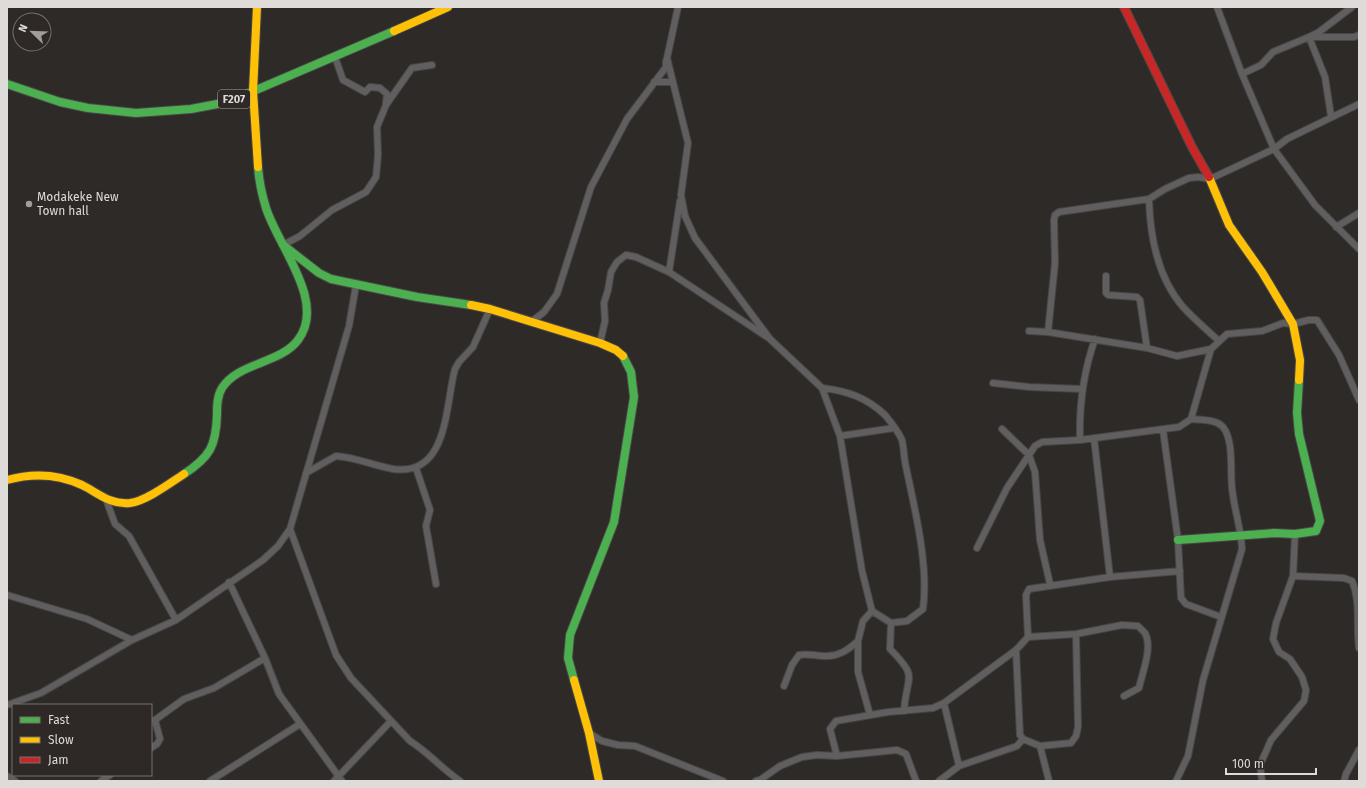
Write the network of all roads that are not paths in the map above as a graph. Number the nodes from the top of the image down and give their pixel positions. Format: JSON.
{"nodes":[{"id":1,"x":257,"y":7,"type":"edge"},
{"id":2,"x":448,"y":7,"type":"edge"},
{"id":3,"x":678,"y":7,"type":"edge"},
{"id":4,"x":1124,"y":7,"type":"edge"},
{"id":5,"x":1217,"y":7,"type":"edge"},
{"id":6,"x":1352,"y":7,"type":"edge"},
{"id":7,"x":1359,"y":35,"type":"edge"},
{"id":8,"x":1309,"y":37,"type":"junction"},
{"id":9,"x":335,"y":57,"type":"junction"},
{"id":10,"x":666,"y":58,"type":"junction"},
{"id":11,"x":432,"y":65,"type":"dead end"},
{"id":12,"x":1242,"y":74,"type":"junction"},
{"id":13,"x":654,"y":82,"type":"junction"},
{"id":14,"x":673,"y":82,"type":"junction"},
{"id":15,"x":7,"y":84,"type":"edge"},
{"id":16,"x":253,"y":91,"type":"junction"},
{"id":17,"x":1359,"y":104,"type":"edge"},
{"id":18,"x":386,"y":105,"type":"junction"},
{"id":19,"x":1331,"y":116,"type":"junction"},
{"id":20,"x":1274,"y":149,"type":"junction"},
{"id":21,"x":1210,"y":179,"type":"junction"},
{"id":22,"x":681,"y":195,"type":"junction"},
{"id":23,"x":1149,"y":199,"type":"junction"},
{"id":24,"x":1359,"y":213,"type":"edge"},
{"id":25,"x":1336,"y":227,"type":"junction"},
{"id":26,"x":283,"y":245,"type":"junction"},
{"id":27,"x":1359,"y":249,"type":"edge"},
{"id":28,"x":669,"y":272,"type":"junction"},
{"id":29,"x":1106,"y":276,"type":"dead end"},
{"id":30,"x":356,"y":285,"type":"junction"},
{"id":31,"x":490,"y":309,"type":"junction"},
{"id":32,"x":531,"y":322,"type":"junction"},
{"id":33,"x":1293,"y":324,"type":"junction"},
{"id":34,"x":1030,"y":331,"type":"dead end"},
{"id":35,"x":1048,"y":332,"type":"junction"},
{"id":36,"x":770,"y":339,"type":"junction"},
{"id":37,"x":1095,"y":340,"type":"junction"},
{"id":38,"x":1219,"y":341,"type":"junction"},
{"id":39,"x":600,"y":343,"type":"junction"},
{"id":40,"x":1146,"y":348,"type":"junction"},
{"id":41,"x":1211,"y":349,"type":"junction"},
{"id":42,"x":993,"y":383,"type":"dead end"},
{"id":43,"x":822,"y":388,"type":"junction"},
{"id":44,"x":1082,"y":389,"type":"junction"},
{"id":45,"x":1359,"y":400,"type":"edge"},
{"id":46,"x":1191,"y":419,"type":"junction"},
{"id":47,"x":894,"y":428,"type":"junction"},
{"id":48,"x":1002,"y":429,"type":"dead end"},
{"id":49,"x":1163,"y":430,"type":"junction"},
{"id":50,"x":840,"y":436,"type":"junction"},
{"id":51,"x":1094,"y":438,"type":"junction"},
{"id":52,"x":1080,"y":440,"type":"junction"},
{"id":53,"x":1029,"y":456,"type":"junction"},
{"id":54,"x":416,"y":468,"type":"junction"},
{"id":55,"x":306,"y":473,"type":"junction"},
{"id":56,"x":7,"y":480,"type":"edge"},
{"id":57,"x":107,"y":502,"type":"junction"},
{"id":58,"x":290,"y":529,"type":"junction"},
{"id":59,"x":1295,"y":534,"type":"junction"},
{"id":60,"x":1241,"y":537,"type":"junction"},
{"id":61,"x":1178,"y":540,"type":"junction"},
{"id":62,"x":977,"y":548,"type":"dead end"},
{"id":63,"x":1180,"y":571,"type":"junction"},
{"id":64,"x":1293,"y":576,"type":"junction"},
{"id":65,"x":1110,"y":577,"type":"junction"},
{"id":66,"x":229,"y":582,"type":"junction"},
{"id":67,"x":436,"y":584,"type":"dead end"},
{"id":68,"x":1050,"y":584,"type":"junction"},
{"id":69,"x":1358,"y":594,"type":"edge"},
{"id":70,"x":7,"y":595,"type":"edge"},
{"id":71,"x":872,"y":611,"type":"junction"},
{"id":72,"x":1221,"y":617,"type":"junction"},
{"id":73,"x":176,"y":620,"type":"junction"},
{"id":74,"x":891,"y":623,"type":"junction"},
{"id":75,"x":1076,"y":634,"type":"junction"},
{"id":76,"x":1028,"y":637,"type":"junction"},
{"id":77,"x":132,"y":640,"type":"junction"},
{"id":78,"x":858,"y":641,"type":"junction"},
{"id":79,"x":1359,"y":648,"type":"edge"},
{"id":80,"x":1016,"y":650,"type":"junction"},
{"id":81,"x":265,"y":658,"type":"junction"},
{"id":82,"x":784,"y":686,"type":"dead end"},
{"id":83,"x":1124,"y":696,"type":"dead end"},
{"id":84,"x":944,"y":703,"type":"junction"},
{"id":85,"x":7,"y":705,"type":"edge"},
{"id":86,"x":904,"y":711,"type":"junction"},
{"id":87,"x":870,"y":715,"type":"junction"},
{"id":88,"x":391,"y":721,"type":"junction"},
{"id":89,"x":300,"y":724,"type":"junction"},
{"id":90,"x":589,"y":733,"type":"junction"},
{"id":91,"x":1023,"y":739,"type":"junction"},
{"id":92,"x":1040,"y":746,"type":"junction"},
{"id":93,"x":152,"y":747,"type":"edge"},
{"id":94,"x":1359,"y":750,"type":"edge"},
{"id":95,"x":837,"y":756,"type":"junction"},
{"id":96,"x":959,"y":766,"type":"junction"},
{"id":97,"x":7,"y":776,"type":"edge"},
{"id":98,"x":341,"y":779,"type":"edge"},
{"id":99,"x":15,"y":781,"type":"edge"},
{"id":100,"x":210,"y":781,"type":"edge"},
{"id":101,"x":334,"y":781,"type":"edge"},
{"id":102,"x":460,"y":781,"type":"edge"},
{"id":103,"x":599,"y":781,"type":"edge"},
{"id":104,"x":723,"y":781,"type":"edge"},
{"id":105,"x":756,"y":781,"type":"edge"},
{"id":106,"x":916,"y":781,"type":"edge"},
{"id":107,"x":939,"y":781,"type":"edge"},
{"id":108,"x":1049,"y":781,"type":"edge"},
{"id":109,"x":1176,"y":781,"type":"edge"},
{"id":110,"x":1262,"y":781,"type":"edge"},
{"id":111,"x":1344,"y":781,"type":"edge"}],
"edges":[{"from":1,"to":16,"type":"street"},
{"from":2,"to":9,"type":"street","number":"F207"},
{"from":3,"to":10,"type":"street"},
{"from":4,"to":21,"type":"street"},
{"from":5,"to":12,"type":"street"},
{"from":6,"to":8,"type":"street"},
{"from":7,"to":8,"type":"street"},
{"from":8,"to":12,"type":"street"},
{"from":8,"to":19,"type":"street"},
{"from":9,"to":16,"type":"street","number":"F207"},
{"from":9,"to":18,"type":"street"},
{"from":10,"to":13,"type":"street"},
{"from":10,"to":14,"type":"street"},
{"from":11,"to":18,"type":"street"},
{"from":12,"to":20,"type":"street"},
{"from":13,"to":14,"type":"street"},
{"from":13,"to":32,"type":"street"},
{"from":14,"to":22,"type":"street"},
{"from":15,"to":16,"type":"street","number":"F207"},
{"from":16,"to":26,"type":"street"},
{"from":17,"to":19,"type":"street"},
{"from":18,"to":26,"type":"street"},
{"from":19,"to":20,"type":"street"},
{"from":20,"to":21,"type":"street"},
{"from":20,"to":25,"type":"street"},
{"from":21,"to":23,"type":"street"},
{"from":21,"to":33,"type":"street"},
{"from":22,"to":28,"type":"street"},
{"from":22,"to":36,"type":"street"},
{"from":23,"to":35,"type":"street"},
{"from":23,"to":38,"type":"street"},
{"from":24,"to":25,"type":"street"},
{"from":25,"to":27,"type":"street"},
{"from":26,"to":30,"type":"street"},
{"from":26,"to":57,"type":"street"},
{"from":28,"to":36,"type":"street"},
{"from":28,"to":39,"type":"street"},
{"from":29,"to":40,"type":"street"},
{"from":30,"to":31,"type":"street"},
{"from":30,"to":55,"type":"street"},
{"from":31,"to":32,"type":"street"},
{"from":31,"to":54,"type":"street"},
{"from":32,"to":39,"type":"street"},
{"from":33,"to":38,"type":"street"},
{"from":33,"to":45,"type":"street"},
{"from":33,"to":59,"type":"street"},
{"from":34,"to":35,"type":"street"},
{"from":35,"to":37,"type":"street"},
{"from":36,"to":43,"type":"street"},
{"from":37,"to":40,"type":"street"},
{"from":37,"to":44,"type":"street"},
{"from":38,"to":41,"type":"street"},
{"from":39,"to":90,"type":"street"},
{"from":40,"to":41,"type":"street"},
{"from":41,"to":46,"type":"street"},
{"from":42,"to":44,"type":"street"},
{"from":43,"to":47,"type":"street"},
{"from":43,"to":50,"type":"street"},
{"from":44,"to":52,"type":"street"},
{"from":46,"to":49,"type":"street"},
{"from":46,"to":60,"type":"street"},
{"from":47,"to":50,"type":"street"},
{"from":47,"to":74,"type":"street"},
{"from":48,"to":53,"type":"street"},
{"from":49,"to":51,"type":"street"},
{"from":49,"to":61,"type":"street"},
{"from":50,"to":71,"type":"street"},
{"from":51,"to":52,"type":"street"},
{"from":51,"to":65,"type":"street"},
{"from":52,"to":53,"type":"street"},
{"from":53,"to":62,"type":"street"},
{"from":53,"to":68,"type":"street"},
{"from":54,"to":55,"type":"street"},
{"from":54,"to":67,"type":"street"},
{"from":55,"to":58,"type":"street"},
{"from":56,"to":57,"type":"street"},
{"from":57,"to":73,"type":"street"},
{"from":58,"to":66,"type":"street"},
{"from":58,"to":88,"type":"street"},
{"from":59,"to":60,"type":"street"},
{"from":59,"to":64,"type":"street"},
{"from":60,"to":61,"type":"street"},
{"from":60,"to":72,"type":"street"},
{"from":61,"to":63,"type":"street"},
{"from":63,"to":65,"type":"street"},
{"from":63,"to":72,"type":"street"},
{"from":64,"to":69,"type":"street"},
{"from":64,"to":110,"type":"street"},
{"from":65,"to":68,"type":"street"},
{"from":66,"to":73,"type":"street"},
{"from":66,"to":81,"type":"street"},
{"from":68,"to":76,"type":"street"},
{"from":69,"to":79,"type":"street"},
{"from":70,"to":77,"type":"street"},
{"from":71,"to":74,"type":"street"},
{"from":71,"to":78,"type":"street"},
{"from":72,"to":109,"type":"street"},
{"from":73,"to":77,"type":"street"},
{"from":74,"to":86,"type":"street"},
{"from":75,"to":76,"type":"street"},
{"from":75,"to":83,"type":"street"},
{"from":75,"to":92,"type":"street"},
{"from":76,"to":80,"type":"street"},
{"from":77,"to":85,"type":"street"},
{"from":78,"to":82,"type":"street"},
{"from":78,"to":87,"type":"street"},
{"from":80,"to":84,"type":"street"},
{"from":80,"to":91,"type":"street"},
{"from":81,"to":89,"type":"street"},
{"from":81,"to":93,"type":"street"},
{"from":84,"to":86,"type":"street"},
{"from":84,"to":96,"type":"street"},
{"from":86,"to":87,"type":"street"},
{"from":87,"to":95,"type":"street"},
{"from":88,"to":98,"type":"street"},
{"from":88,"to":102,"type":"street"},
{"from":89,"to":98,"type":"street"},
{"from":89,"to":100,"type":"street"},
{"from":90,"to":103,"type":"street"},
{"from":90,"to":104,"type":"street"},
{"from":91,"to":92,"type":"street"},
{"from":91,"to":96,"type":"street"},
{"from":92,"to":108,"type":"street"},
{"from":94,"to":111,"type":"street"},
{"from":95,"to":105,"type":"street"},
{"from":95,"to":106,"type":"street"},
{"from":96,"to":107,"type":"street"},
{"from":97,"to":99,"type":"street"},
{"from":98,"to":101,"type":"street"}]}
